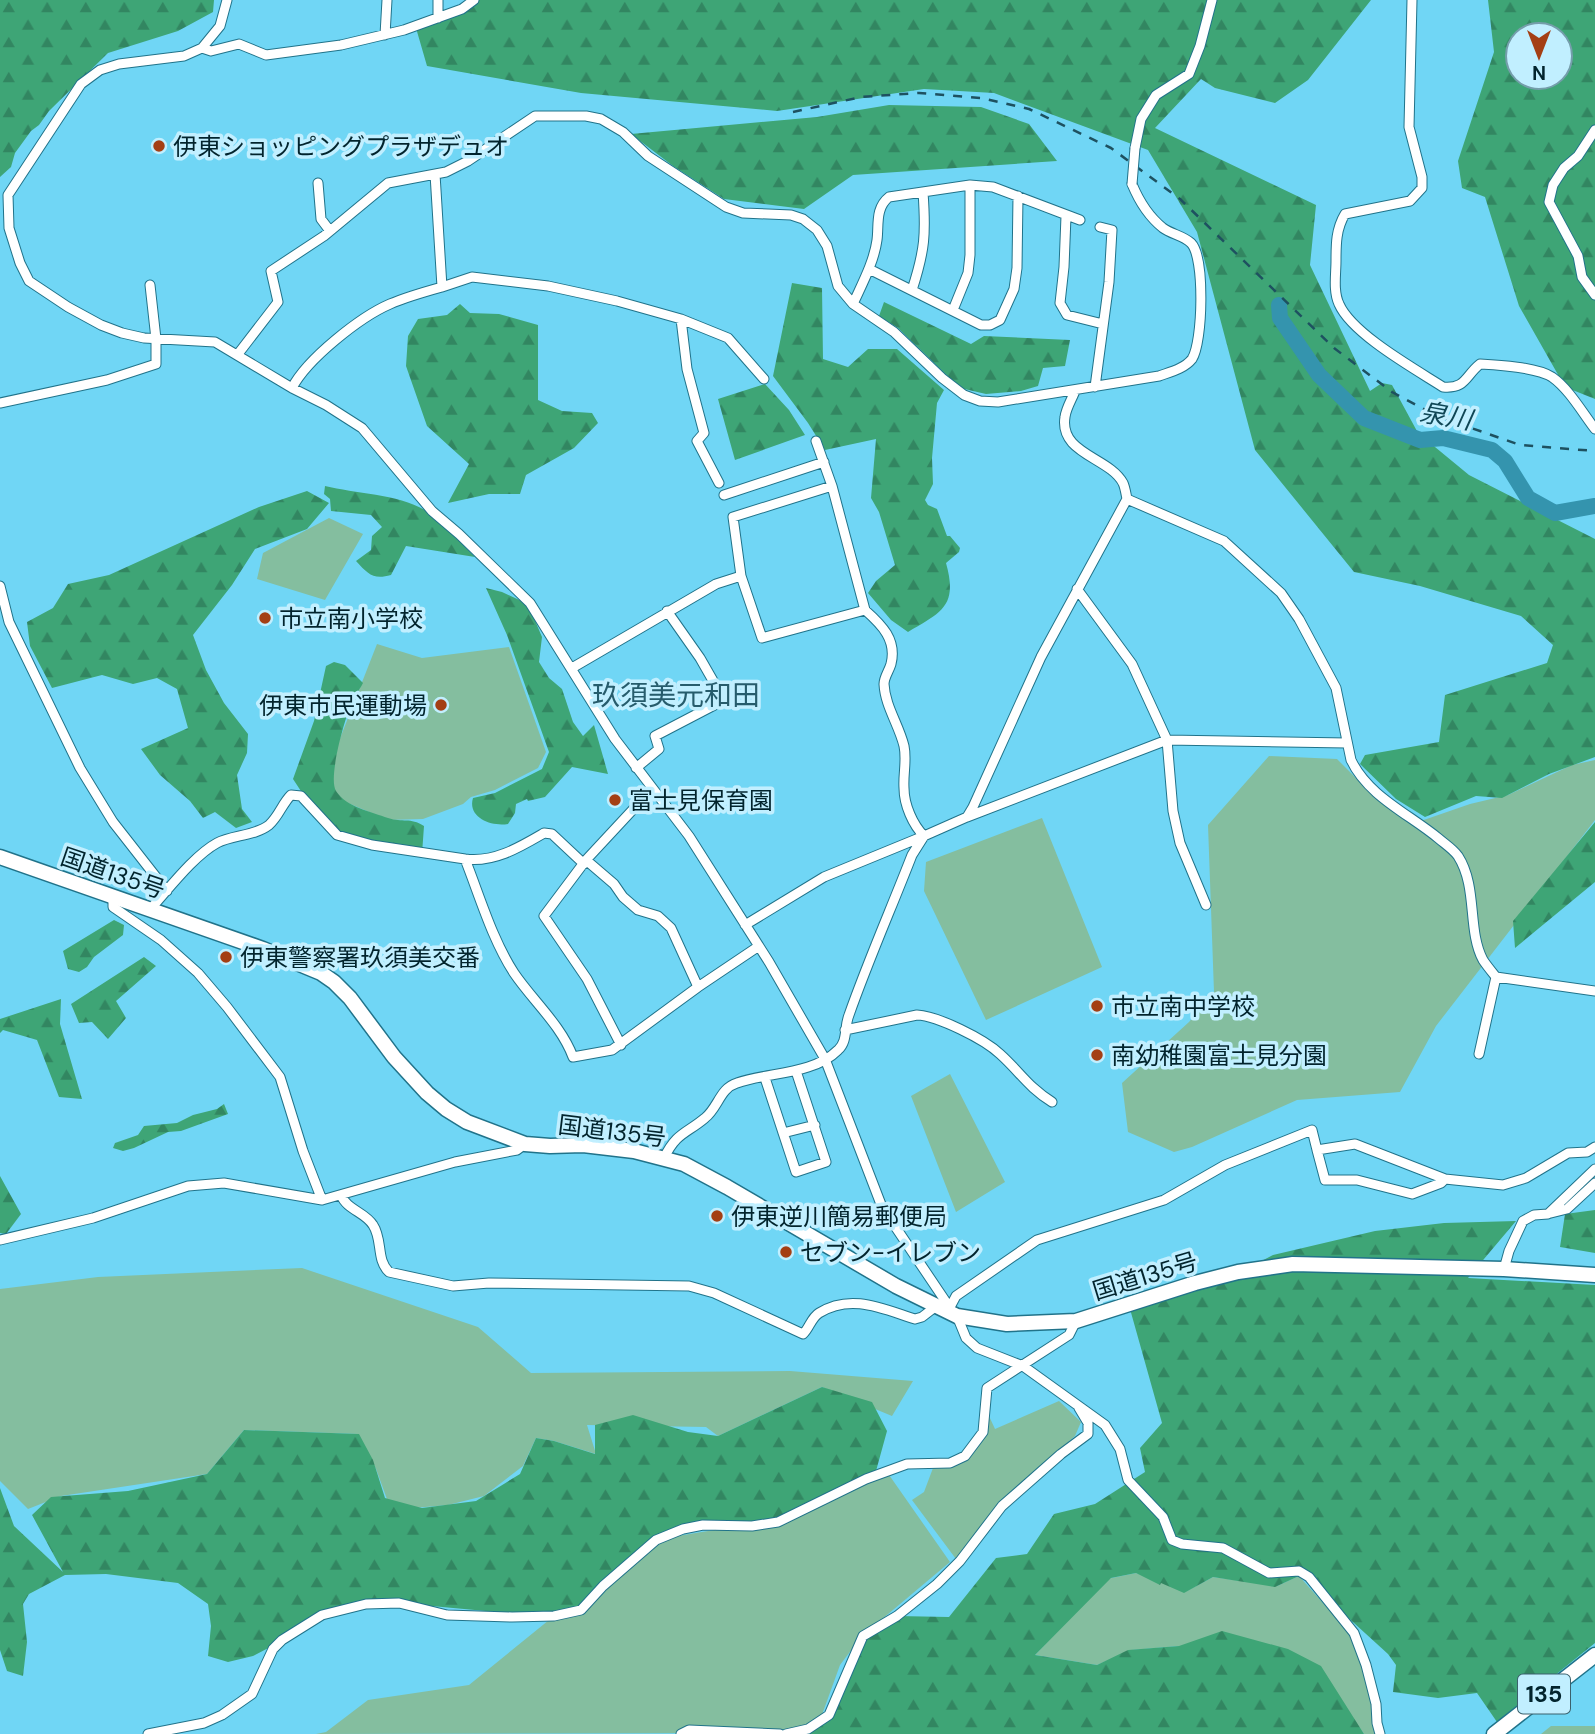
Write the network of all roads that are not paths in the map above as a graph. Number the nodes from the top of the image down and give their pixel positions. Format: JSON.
{"nodes":[{"id":1,"x":227,"y":0,"type":"edge"},
{"id":2,"x":387,"y":0,"type":"edge"},
{"id":3,"x":438,"y":0,"type":"edge"},
{"id":4,"x":474,"y":0,"type":"edge"},
{"id":5,"x":1212,"y":0,"type":"edge"},
{"id":6,"x":1412,"y":0,"type":"edge"},
{"id":7,"x":438,"y":18,"type":"junction"},
{"id":8,"x":385,"y":35,"type":"junction"},
{"id":9,"x":202,"y":48,"type":"junction"},
{"id":10,"x":1595,"y":130,"type":"edge"},
{"id":11,"x":435,"y":174,"type":"junction"},
{"id":12,"x":318,"y":183,"type":"dead end"},
{"id":13,"x":970,"y":185,"type":"junction"},
{"id":14,"x":923,"y":192,"type":"junction"},
{"id":15,"x":4,"y":193,"type":"edge"},
{"id":16,"x":1018,"y":196,"type":"junction"},
{"id":17,"x":1066,"y":216,"type":"junction"},
{"id":18,"x":1080,"y":220,"type":"dead end"},
{"id":19,"x":1100,"y":227,"type":"dead end"},
{"id":20,"x":330,"y":231,"type":"junction"},
{"id":21,"x":869,"y":269,"type":"junction"},
{"id":22,"x":149,"y":285,"type":"dead end"},
{"id":23,"x":442,"y":287,"type":"junction"},
{"id":24,"x":912,"y":290,"type":"junction"},
{"id":25,"x":1595,"y":295,"type":"edge"},
{"id":26,"x":853,"y":304,"type":"junction"},
{"id":27,"x":953,"y":310,"type":"junction"},
{"id":28,"x":681,"y":319,"type":"junction"},
{"id":29,"x":1103,"y":324,"type":"junction"},
{"id":30,"x":156,"y":338,"type":"junction"},
{"id":31,"x":238,"y":354,"type":"junction"},
{"id":32,"x":764,"y":379,"type":"dead end"},
{"id":33,"x":1095,"y":387,"type":"junction"},
{"id":34,"x":292,"y":388,"type":"junction"},
{"id":35,"x":1075,"y":391,"type":"junction"},
{"id":36,"x":0,"y":403,"type":"edge"},
{"id":37,"x":1595,"y":429,"type":"edge"},
{"id":38,"x":816,"y":441,"type":"dead end"},
{"id":39,"x":824,"y":462,"type":"junction"},
{"id":40,"x":719,"y":483,"type":"dead end"},
{"id":41,"x":832,"y":486,"type":"junction"},
{"id":42,"x":724,"y":495,"type":"dead end"},
{"id":43,"x":1127,"y":499,"type":"junction"},
{"id":44,"x":741,"y":576,"type":"junction"},
{"id":45,"x":0,"y":586,"type":"edge"},
{"id":46,"x":1077,"y":589,"type":"junction"},
{"id":47,"x":864,"y":610,"type":"junction"},
{"id":48,"x":667,"y":611,"type":"junction"},
{"id":49,"x":5,"y":623,"type":"edge"},
{"id":50,"x":572,"y":668,"type":"junction"},
{"id":51,"x":1167,"y":740,"type":"junction"},
{"id":52,"x":1347,"y":743,"type":"junction"},
{"id":53,"x":636,"y":768,"type":"junction"},
{"id":54,"x":652,"y":789,"type":"junction"},
{"id":55,"x":967,"y":817,"type":"junction"},
{"id":56,"x":924,"y":836,"type":"junction"},
{"id":57,"x":0,"y":857,"type":"edge"},
{"id":58,"x":465,"y":859,"type":"junction"},
{"id":59,"x":585,"y":862,"type":"junction"},
{"id":60,"x":167,"y":891,"type":"junction"},
{"id":61,"x":113,"y":897,"type":"junction"},
{"id":62,"x":1206,"y":905,"type":"dead end"},
{"id":63,"x":153,"y":911,"type":"junction"},
{"id":64,"x":746,"y":925,"type":"junction"},
{"id":65,"x":758,"y":946,"type":"junction"},
{"id":66,"x":1496,"y":977,"type":"junction"},
{"id":67,"x":698,"y":987,"type":"junction"},
{"id":68,"x":1595,"y":991,"type":"edge"},
{"id":69,"x":845,"y":1030,"type":"junction"},
{"id":70,"x":621,"y":1045,"type":"junction"},
{"id":71,"x":1479,"y":1054,"type":"dead end"},
{"id":72,"x":825,"y":1059,"type":"junction"},
{"id":73,"x":796,"y":1071,"type":"junction"},
{"id":74,"x":765,"y":1078,"type":"junction"},
{"id":75,"x":1052,"y":1101,"type":"dead end"},
{"id":76,"x":815,"y":1125,"type":"junction"},
{"id":77,"x":783,"y":1133,"type":"junction"},
{"id":78,"x":525,"y":1144,"type":"junction"},
{"id":79,"x":1595,"y":1147,"type":"edge"},
{"id":80,"x":1317,"y":1150,"type":"junction"},
{"id":81,"x":664,"y":1158,"type":"junction"},
{"id":82,"x":1595,"y":1169,"type":"edge"},
{"id":83,"x":1445,"y":1179,"type":"junction"},
{"id":84,"x":1595,"y":1183,"type":"edge"},
{"id":85,"x":341,"y":1195,"type":"junction"},
{"id":86,"x":321,"y":1200,"type":"junction"},
{"id":87,"x":1548,"y":1214,"type":"junction"},
{"id":88,"x":0,"y":1240,"type":"edge"},
{"id":89,"x":1504,"y":1269,"type":"junction"},
{"id":90,"x":1595,"y":1275,"type":"edge"},
{"id":91,"x":946,"y":1312,"type":"junction"},
{"id":92,"x":1076,"y":1321,"type":"junction"},
{"id":93,"x":1023,"y":1366,"type":"junction"},
{"id":94,"x":1077,"y":1404,"type":"junction"},
{"id":95,"x":1595,"y":1655,"type":"edge"},
{"id":96,"x":148,"y":1734,"type":"edge"},
{"id":97,"x":681,"y":1734,"type":"edge"},
{"id":98,"x":780,"y":1734,"type":"edge"},
{"id":99,"x":786,"y":1734,"type":"edge"},
{"id":100,"x":1380,"y":1734,"type":"edge"},
{"id":101,"x":1494,"y":1734,"type":"edge"}],
"edges":[{"from":1,"to":9,"type":"street"},
{"from":2,"to":8,"type":"street"},
{"from":3,"to":7,"type":"street"},
{"from":4,"to":7,"type":"street"},
{"from":5,"to":33,"type":"street","bridge":true},
{"from":6,"to":37,"type":"street"},
{"from":7,"to":8,"type":"street"},
{"from":8,"to":9,"type":"street"},
{"from":9,"to":15,"type":"street"},
{"from":10,"to":25,"type":"street"},
{"from":11,"to":20,"type":"street"},
{"from":11,"to":23,"type":"street"},
{"from":11,"to":26,"type":"street"},
{"from":12,"to":20,"type":"street"},
{"from":13,"to":14,"type":"street"},
{"from":13,"to":16,"type":"street"},
{"from":13,"to":27,"type":"street"},
{"from":14,"to":21,"type":"street"},
{"from":14,"to":24,"type":"street"},
{"from":15,"to":30,"type":"street"},
{"from":16,"to":17,"type":"street"},
{"from":16,"to":27,"type":"street"},
{"from":17,"to":18,"type":"street"},
{"from":17,"to":29,"type":"street"},
{"from":19,"to":29,"type":"street"},
{"from":20,"to":31,"type":"street"},
{"from":21,"to":24,"type":"street"},
{"from":21,"to":26,"type":"street"},
{"from":22,"to":30,"type":"street"},
{"from":23,"to":28,"type":"street"},
{"from":23,"to":34,"type":"street"},
{"from":24,"to":27,"type":"street"},
{"from":26,"to":35,"type":"street"},
{"from":28,"to":32,"type":"street"},
{"from":28,"to":40,"type":"street"},
{"from":29,"to":33,"type":"street"},
{"from":30,"to":31,"type":"street"},
{"from":30,"to":36,"type":"street"},
{"from":31,"to":34,"type":"street"},
{"from":33,"to":35,"type":"street"},
{"from":34,"to":50,"type":"street"},
{"from":35,"to":43,"type":"street"},
{"from":38,"to":39,"type":"street"},
{"from":39,"to":41,"type":"street"},
{"from":39,"to":42,"type":"street"},
{"from":41,"to":44,"type":"street"},
{"from":41,"to":47,"type":"street"},
{"from":43,"to":46,"type":"street"},
{"from":43,"to":52,"type":"street"},
{"from":44,"to":47,"type":"street"},
{"from":44,"to":48,"type":"street"},
{"from":45,"to":49,"type":"street"},
{"from":46,"to":51,"type":"street"},
{"from":46,"to":55,"type":"street"},
{"from":47,"to":56,"type":"street"},
{"from":48,"to":50,"type":"street"},
{"from":48,"to":53,"type":"street"},
{"from":49,"to":60,"type":"street"},
{"from":50,"to":53,"type":"street"},
{"from":51,"to":52,"type":"street"},
{"from":51,"to":55,"type":"street"},
{"from":51,"to":62,"type":"street"},
{"from":52,"to":66,"type":"street"},
{"from":53,"to":54,"type":"street"},
{"from":54,"to":59,"type":"street"},
{"from":54,"to":64,"type":"street"},
{"from":55,"to":56,"type":"street"},
{"from":56,"to":64,"type":"street"},
{"from":56,"to":69,"type":"street"},
{"from":57,"to":61,"type":"highway","name":"国道135号"},
{"from":58,"to":59,"type":"street"},
{"from":58,"to":60,"type":"street"},
{"from":58,"to":70,"type":"street"},
{"from":59,"to":67,"type":"street"},
{"from":59,"to":70,"type":"street"},
{"from":60,"to":63,"type":"street"},
{"from":61,"to":63,"type":"highway","name":"国道135号"},
{"from":61,"to":86,"type":"street"},
{"from":63,"to":78,"type":"highway","name":"国道135号"},
{"from":64,"to":65,"type":"street"},
{"from":65,"to":67,"type":"street"},
{"from":65,"to":72,"type":"street"},
{"from":66,"to":68,"type":"street"},
{"from":66,"to":71,"type":"street"},
{"from":67,"to":70,"type":"street"},
{"from":69,"to":72,"type":"street"},
{"from":69,"to":75,"type":"street"},
{"from":72,"to":73,"type":"street"},
{"from":72,"to":91,"type":"street"},
{"from":73,"to":74,"type":"street"},
{"from":73,"to":76,"type":"street"},
{"from":74,"to":77,"type":"street"},
{"from":74,"to":81,"type":"street"},
{"from":76,"to":77,"type":"street"},
{"from":76,"to":77,"type":"street"},
{"from":78,"to":81,"type":"highway","name":"国道135号"},
{"from":78,"to":85,"type":"street"},
{"from":79,"to":83,"type":"street"},
{"from":80,"to":83,"type":"street"},
{"from":80,"to":83,"type":"street"},
{"from":80,"to":91,"type":"street"},
{"from":81,"to":91,"type":"highway","name":"国道135号"},
{"from":82,"to":87,"type":"street"},
{"from":84,"to":87,"type":"street"},
{"from":85,"to":86,"type":"street"},
{"from":85,"to":91,"type":"street"},
{"from":86,"to":88,"type":"street"},
{"from":87,"to":89,"type":"street"},
{"from":89,"to":90,"type":"highway","name":"国道135号"},
{"from":89,"to":92,"type":"highway","name":"国道135号"},
{"from":91,"to":92,"type":"highway","name":"国道135号"},
{"from":91,"to":93,"type":"street"},
{"from":92,"to":93,"type":"street"},
{"from":93,"to":94,"type":"street"},
{"from":93,"to":96,"type":"street"},
{"from":94,"to":99,"type":"street"},
{"from":94,"to":100,"type":"street"},
{"from":95,"to":101,"type":"highway","number":"135"},
{"from":97,"to":98,"type":"street"}]}
